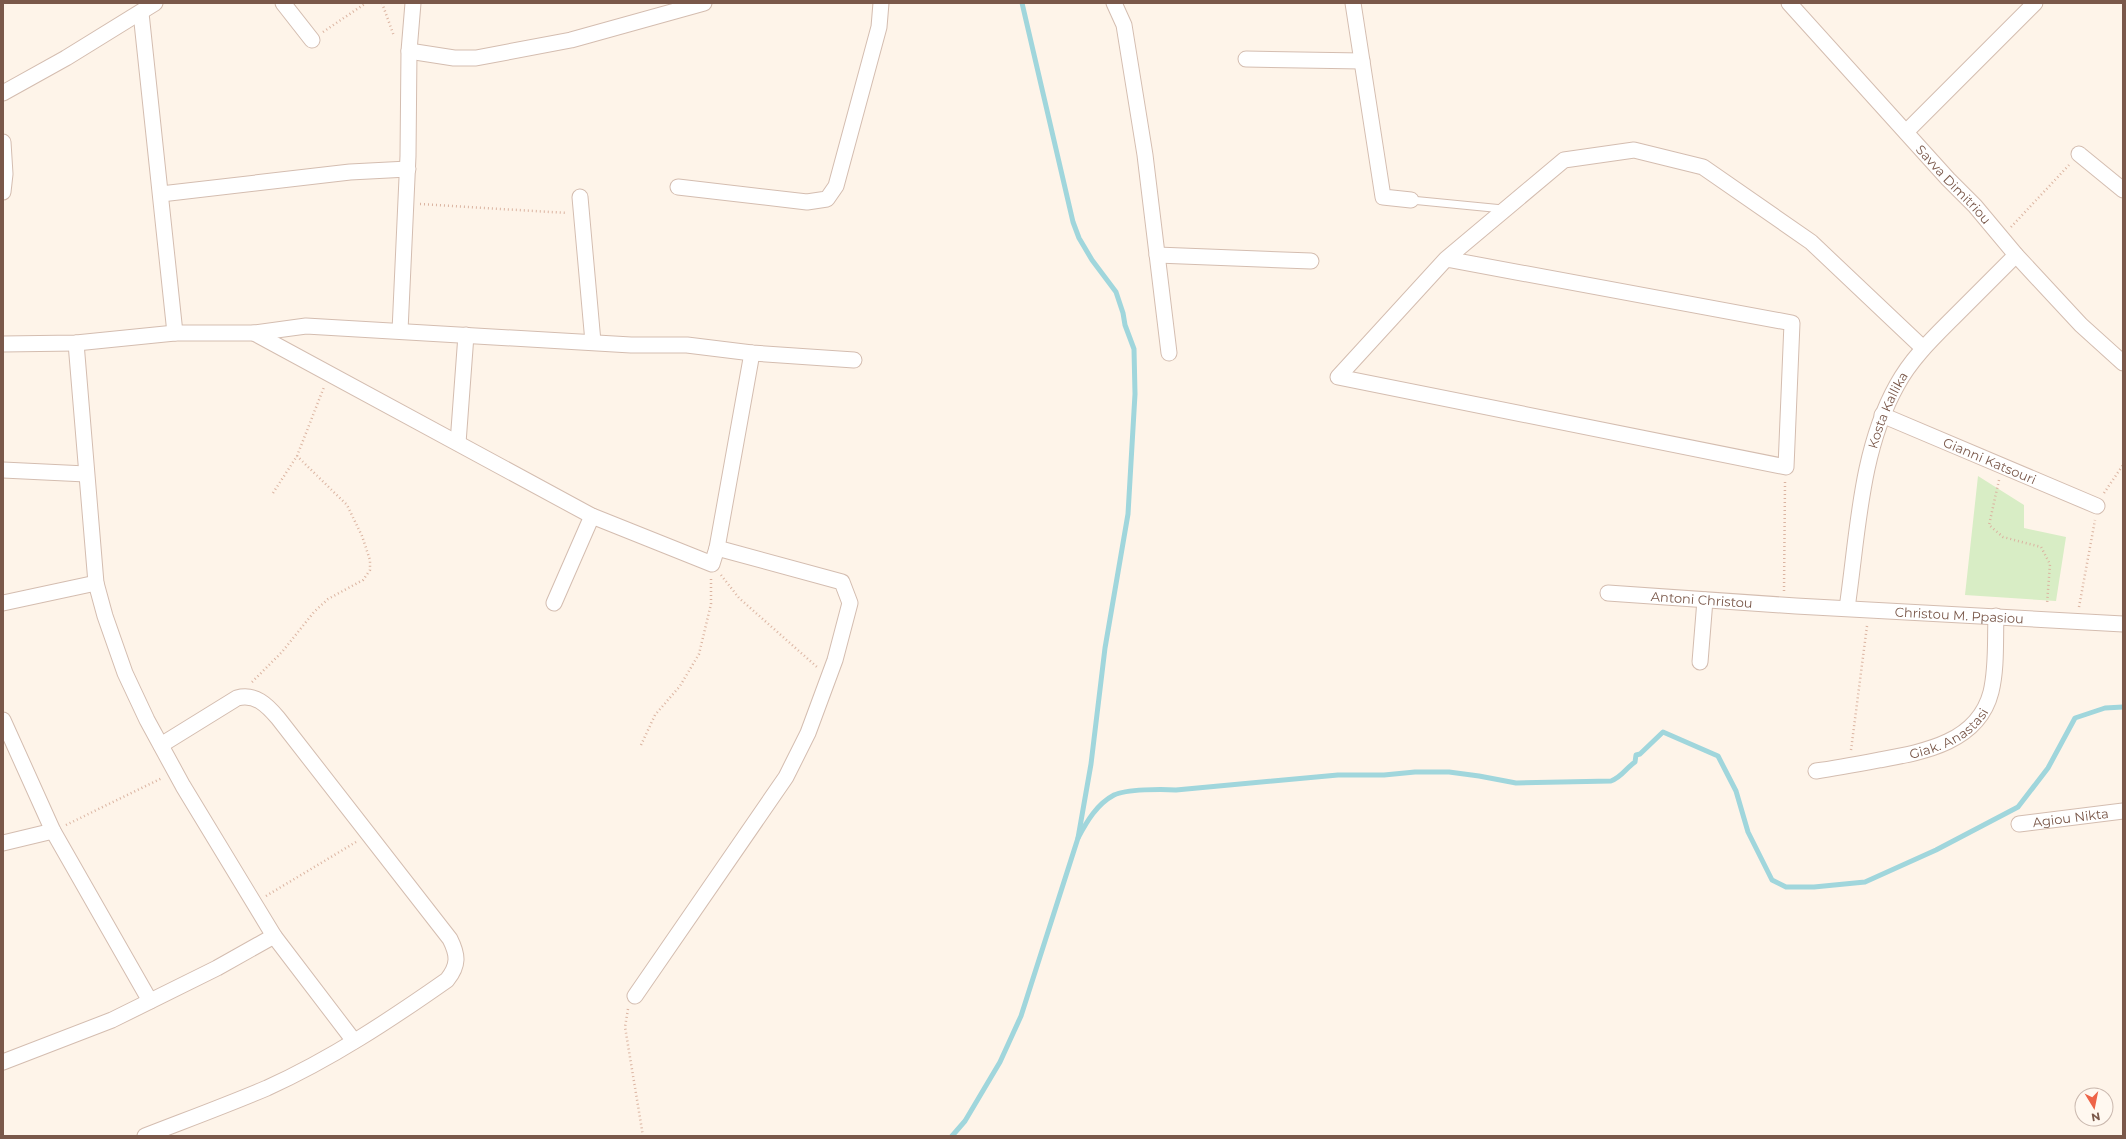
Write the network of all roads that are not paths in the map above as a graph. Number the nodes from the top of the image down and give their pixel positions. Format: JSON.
{"nodes":[{"id":1,"x":155,"y":3,"type":"edge"},
{"id":2,"x":283,"y":3,"type":"edge"},
{"id":3,"x":413,"y":3,"type":"edge"},
{"id":4,"x":704,"y":3,"type":"edge"},
{"id":5,"x":881,"y":3,"type":"edge"},
{"id":6,"x":1114,"y":3,"type":"edge"},
{"id":7,"x":1353,"y":3,"type":"edge"},
{"id":8,"x":1789,"y":3,"type":"edge"},
{"id":9,"x":2035,"y":3,"type":"edge"},
{"id":10,"x":141,"y":13,"type":"junction"},
{"id":11,"x":312,"y":40,"type":"road end"},
{"id":12,"x":409,"y":51,"type":"junction"},
{"id":13,"x":1246,"y":59,"type":"dead end"},
{"id":14,"x":1362,"y":61,"type":"junction"},
{"id":15,"x":3,"y":93,"type":"edge"},
{"id":16,"x":1906,"y":132,"type":"junction"},
{"id":17,"x":3,"y":142,"type":"edge"},
{"id":18,"x":2079,"y":154,"type":"road end"},
{"id":19,"x":408,"y":169,"type":"junction"},
{"id":20,"x":678,"y":187,"type":"dead end"},
{"id":21,"x":2123,"y":190,"type":"edge"},
{"id":22,"x":3,"y":192,"type":"edge"},
{"id":23,"x":161,"y":194,"type":"junction"},
{"id":24,"x":580,"y":197,"type":"dead end"},
{"id":25,"x":1411,"y":200,"type":"joint"},
{"id":26,"x":1505,"y":209,"type":"junction"},
{"id":27,"x":1157,"y":255,"type":"junction"},
{"id":28,"x":2016,"y":255,"type":"junction"},
{"id":29,"x":1446,"y":259,"type":"junction"},
{"id":30,"x":1311,"y":261,"type":"dead end"},
{"id":31,"x":400,"y":331,"type":"junction"},
{"id":32,"x":175,"y":333,"type":"junction"},
{"id":33,"x":254,"y":333,"type":"junction"},
{"id":34,"x":466,"y":335,"type":"junction"},
{"id":35,"x":593,"y":342,"type":"junction"},
{"id":36,"x":76,"y":343,"type":"junction"},
{"id":37,"x":3,"y":344,"type":"edge"},
{"id":38,"x":1923,"y":348,"type":"junction"},
{"id":39,"x":752,"y":353,"type":"junction"},
{"id":40,"x":1169,"y":353,"type":"dead end"},
{"id":41,"x":854,"y":360,"type":"dead end"},
{"id":42,"x":2123,"y":362,"type":"edge"},
{"id":43,"x":1882,"y":415,"type":"junction"},
{"id":44,"x":458,"y":443,"type":"junction"},
{"id":45,"x":3,"y":470,"type":"edge"},
{"id":46,"x":86,"y":474,"type":"junction"},
{"id":47,"x":2097,"y":506,"type":"road end"},
{"id":48,"x":592,"y":516,"type":"junction"},
{"id":49,"x":717,"y":548,"type":"junction"},
{"id":50,"x":96,"y":584,"type":"junction"},
{"id":51,"x":1608,"y":593,"type":"dead end"},
{"id":52,"x":1705,"y":600,"type":"junction"},
{"id":53,"x":3,"y":603,"type":"edge"},
{"id":54,"x":554,"y":603,"type":"dead end"},
{"id":55,"x":1790,"y":605,"type":"joint"},
{"id":56,"x":1847,"y":608,"type":"junction"},
{"id":57,"x":1996,"y":616,"type":"junction"},
{"id":58,"x":2123,"y":624,"type":"edge"},
{"id":59,"x":1700,"y":662,"type":"dead end"},
{"id":60,"x":3,"y":722,"type":"edge"},
{"id":61,"x":161,"y":745,"type":"junction"},
{"id":62,"x":1816,"y":771,"type":"dead end"},
{"id":63,"x":2123,"y":811,"type":"edge"},
{"id":64,"x":2019,"y":824,"type":"dead end"},
{"id":65,"x":53,"y":831,"type":"junction"},
{"id":66,"x":3,"y":843,"type":"edge"},
{"id":67,"x":274,"y":936,"type":"junction"},
{"id":68,"x":635,"y":996,"type":"road end"},
{"id":69,"x":150,"y":1002,"type":"junction"},
{"id":70,"x":354,"y":1041,"type":"junction"},
{"id":71,"x":3,"y":1062,"type":"edge"},
{"id":72,"x":146,"y":1136,"type":"edge"}],
"edges":[{"from":1,"to":10,"type":"street"},
{"from":2,"to":11,"type":"street"},
{"from":3,"to":12,"type":"street"},
{"from":4,"to":12,"type":"street"},
{"from":5,"to":20,"type":"street"},
{"from":6,"to":27,"type":"street"},
{"from":7,"to":14,"type":"street"},
{"from":8,"to":16,"type":"street","name":"Savva Dimitriou"},
{"from":9,"to":16,"type":"street"},
{"from":10,"to":15,"type":"street"},
{"from":10,"to":23,"type":"street"},
{"from":12,"to":19,"type":"street"},
{"from":13,"to":14,"type":"street"},
{"from":14,"to":25,"type":"street"},
{"from":16,"to":28,"type":"street","name":"Savva Dimitriou"},
{"from":17,"to":22,"type":"street"},
{"from":18,"to":21,"type":"street"},
{"from":19,"to":23,"type":"street"},
{"from":19,"to":31,"type":"street"},
{"from":23,"to":32,"type":"street"},
{"from":24,"to":35,"type":"street"},
{"from":25,"to":26,"type":"lane"},
{"from":26,"to":29,"type":"street"},
{"from":26,"to":38,"type":"street"},
{"from":27,"to":30,"type":"street"},
{"from":27,"to":40,"type":"street"},
{"from":28,"to":38,"type":"street","name":"Kosta Kallika"},
{"from":28,"to":42,"type":"street","name":"Savva Dimitriou"},
{"from":29,"to":29,"type":"street"},
{"from":31,"to":33,"type":"street"},
{"from":31,"to":34,"type":"street"},
{"from":32,"to":33,"type":"street"},
{"from":32,"to":36,"type":"street"},
{"from":33,"to":44,"type":"street"},
{"from":34,"to":35,"type":"street"},
{"from":34,"to":44,"type":"street"},
{"from":35,"to":39,"type":"street"},
{"from":36,"to":37,"type":"street"},
{"from":36,"to":46,"type":"street"},
{"from":38,"to":43,"type":"street","name":"Kosta Kallika"},
{"from":39,"to":41,"type":"street"},
{"from":39,"to":49,"type":"street"},
{"from":43,"to":47,"type":"street","name":"Gianni Katsouri"},
{"from":43,"to":56,"type":"street","name":"Kosta Kallika"},
{"from":44,"to":48,"type":"street"},
{"from":45,"to":46,"type":"street"},
{"from":46,"to":50,"type":"street"},
{"from":48,"to":49,"type":"street"},
{"from":48,"to":54,"type":"street"},
{"from":49,"to":68,"type":"street"},
{"from":50,"to":53,"type":"street"},
{"from":50,"to":61,"type":"street"},
{"from":51,"to":52,"type":"street","name":"Antoni Christou"},
{"from":52,"to":55,"type":"street","name":"Antoni Christou"},
{"from":52,"to":59,"type":"street"},
{"from":55,"to":56,"type":"street","name":"Christou M. Ppasiou"},
{"from":56,"to":57,"type":"street","name":"Christou M. Ppasiou"},
{"from":57,"to":58,"type":"street","name":"Christou M. Ppasiou"},
{"from":57,"to":62,"type":"street","name":"Giak. Anastasi"},
{"from":60,"to":65,"type":"street"},
{"from":61,"to":67,"type":"street"},
{"from":61,"to":70,"type":"street"},
{"from":63,"to":64,"type":"street","name":"Agiou Nikta"},
{"from":65,"to":66,"type":"street"},
{"from":65,"to":69,"type":"street"},
{"from":67,"to":69,"type":"street"},
{"from":67,"to":70,"type":"street"},
{"from":69,"to":71,"type":"street"},
{"from":70,"to":72,"type":"street"}]}
